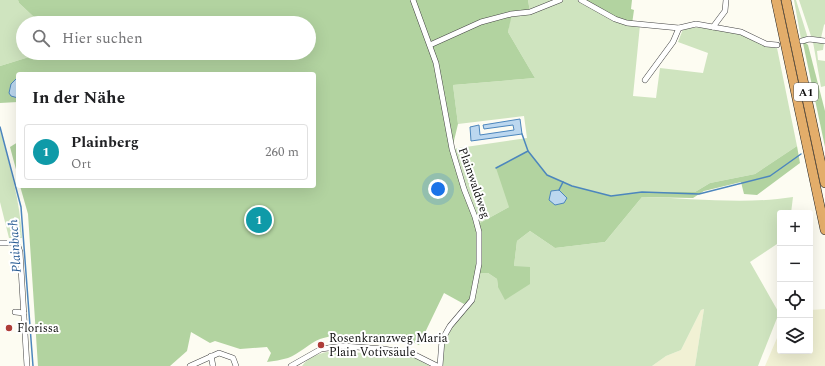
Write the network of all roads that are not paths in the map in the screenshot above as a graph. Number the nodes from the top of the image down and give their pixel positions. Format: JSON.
{"nodes":[{"id":1,"x":413,"y":0,"type":"edge"},
{"id":2,"x":560,"y":0,"type":"edge"},
{"id":3,"x":582,"y":0,"type":"edge"},
{"id":4,"x":726,"y":0,"type":"edge"},
{"id":5,"x":776,"y":0,"type":"edge"},
{"id":6,"x":786,"y":0,"type":"edge"},
{"id":7,"x":713,"y":27,"type":"junction"},
{"id":8,"x":679,"y":28,"type":"junction"},
{"id":9,"x":802,"y":41,"type":"dead end"},
{"id":10,"x":825,"y":41,"type":"edge"},
{"id":11,"x":430,"y":45,"type":"junction"},
{"id":12,"x":777,"y":45,"type":"dead end"},
{"id":13,"x":645,"y":80,"type":"dead end"},
{"id":14,"x":825,"y":183,"type":"edge"},
{"id":15,"x":825,"y":230,"type":"edge"},
{"id":16,"x":0,"y":243,"type":"edge"},
{"id":17,"x":15,"y":312,"type":"dead end"},
{"id":18,"x":24,"y":313,"type":"junction"},
{"id":19,"x":211,"y":356,"type":"junction"},
{"id":20,"x":27,"y":366,"type":"edge"},
{"id":21,"x":190,"y":366,"type":"edge"},
{"id":22,"x":213,"y":366,"type":"edge"},
{"id":23,"x":236,"y":366,"type":"edge"},
{"id":24,"x":291,"y":366,"type":"edge"},
{"id":25,"x":437,"y":366,"type":"edge"},
{"id":26,"x":440,"y":366,"type":"edge"}],
"edges":[{"from":1,"to":11,"type":"street","name":"Plainwaldweg"},
{"from":2,"to":11,"type":"street"},
{"from":3,"to":8,"type":"street"},
{"from":4,"to":7,"type":"street"},
{"from":5,"to":15,"type":"highway","number":"A1"},
{"from":6,"to":14,"type":"highway","number":"A1"},
{"from":7,"to":8,"type":"street"},
{"from":7,"to":12,"type":"street"},
{"from":8,"to":13,"type":"street"},
{"from":9,"to":10,"type":"street"},
{"from":11,"to":26,"type":"street","name":"Plainwaldweg"},
{"from":16,"to":18,"type":"street"},
{"from":17,"to":18,"type":"street"},
{"from":18,"to":20,"type":"street"},
{"from":19,"to":21,"type":"street"},
{"from":19,"to":22,"type":"street"},
{"from":19,"to":23,"type":"street"},
{"from":24,"to":25,"type":"street"}]}
